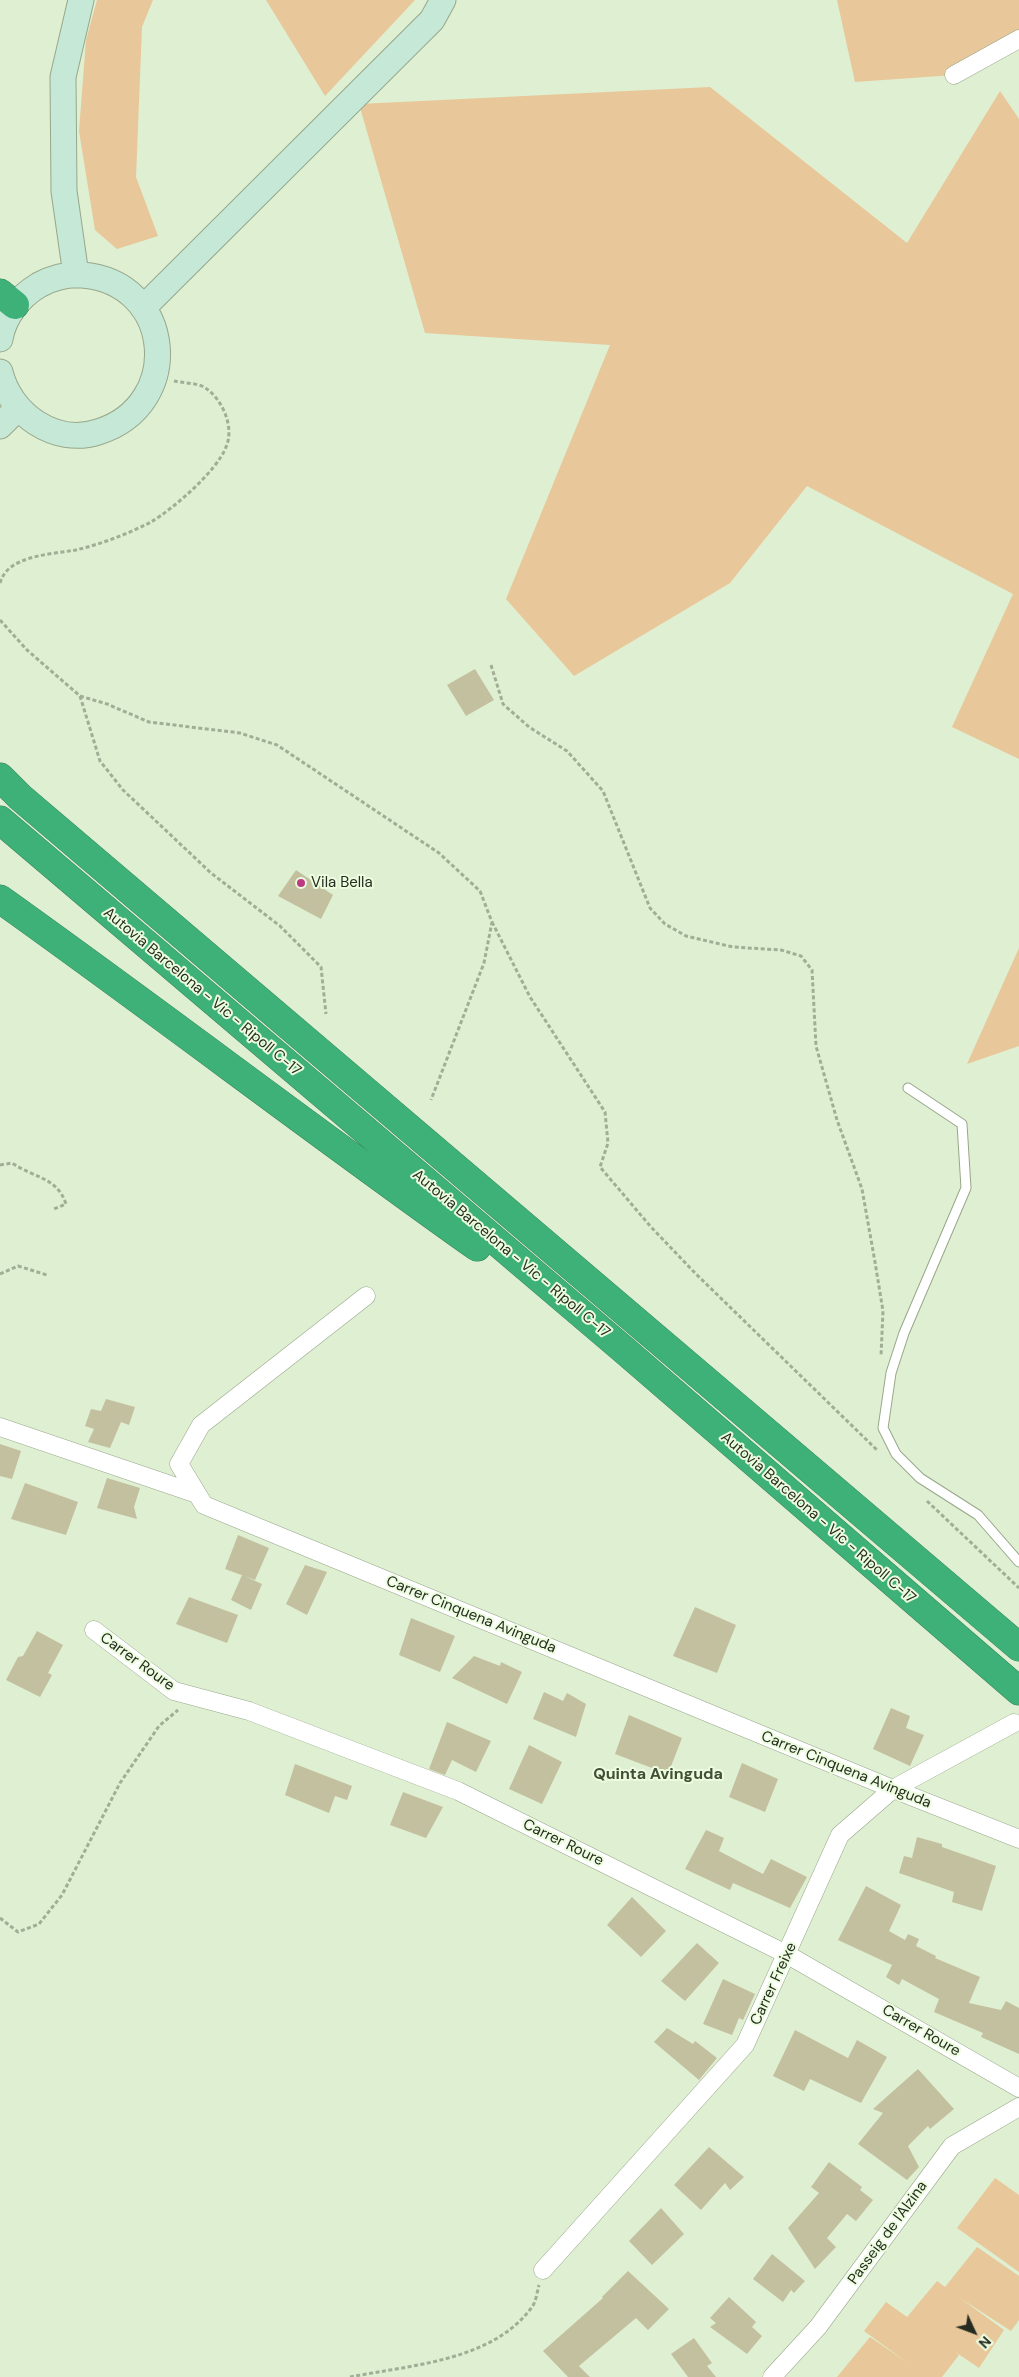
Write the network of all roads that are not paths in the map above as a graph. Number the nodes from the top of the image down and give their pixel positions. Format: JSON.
{"nodes":[{"id":1,"x":81,"y":0,"type":"edge"},
{"id":2,"x":443,"y":0,"type":"edge"},
{"id":3,"x":1019,"y":39,"type":"edge"},
{"id":4,"x":954,"y":75,"type":"dead end"},
{"id":5,"x":76,"y":275,"type":"junction"},
{"id":6,"x":8,"y":299,"type":"edge"},
{"id":7,"x":143,"y":308,"type":"junction"},
{"id":8,"x":0,"y":339,"type":"edge"},
{"id":9,"x":0,"y":372,"type":"edge"},
{"id":10,"x":18,"y":408,"type":"junction"},
{"id":11,"x":0,"y":426,"type":"edge"},
{"id":12,"x":0,"y":777,"type":"edge"},
{"id":13,"x":0,"y":820,"type":"edge"},
{"id":14,"x":0,"y":898,"type":"edge"},
{"id":15,"x":908,"y":1088,"type":"dead end"},
{"id":16,"x":366,"y":1296,"type":"dead end"},
{"id":17,"x":624,"y":1350,"type":"junction"},
{"id":18,"x":0,"y":1427,"type":"edge"},
{"id":19,"x":197,"y":1494,"type":"junction"},
{"id":20,"x":1019,"y":1562,"type":"edge"},
{"id":21,"x":94,"y":1630,"type":"dead end"},
{"id":22,"x":1019,"y":1646,"type":"edge"},
{"id":23,"x":1019,"y":1691,"type":"edge"},
{"id":24,"x":1014,"y":1723,"type":"dead end"},
{"id":25,"x":893,"y":1790,"type":"junction"},
{"id":26,"x":1019,"y":1839,"type":"edge"},
{"id":27,"x":788,"y":1955,"type":"junction"},
{"id":28,"x":1019,"y":2088,"type":"edge"},
{"id":29,"x":1019,"y":2107,"type":"edge"},
{"id":30,"x":543,"y":2270,"type":"road end"},
{"id":31,"x":772,"y":2377,"type":"edge"}],
"edges":[{"from":1,"to":5,"type":"street"},
{"from":2,"to":7,"type":"street"},
{"from":3,"to":4,"type":"street"},
{"from":5,"to":6,"type":"street"},
{"from":5,"to":7,"type":"street"},
{"from":6,"to":8,"type":"street"},
{"from":7,"to":10,"type":"street"},
{"from":9,"to":10,"type":"street"},
{"from":10,"to":11,"type":"street"},
{"from":12,"to":22,"type":"highway","name":"Autovia Barcelona - Vic - Ripoll C-17"},
{"from":13,"to":17,"type":"highway","name":"Autovia Barcelona - Vic - Ripoll C-17"},
{"from":14,"to":17,"type":"highway"},
{"from":15,"to":20,"type":"lane"},
{"from":16,"to":19,"type":"street","name":"Carrer Cinquena Avinguda"},
{"from":17,"to":23,"type":"highway","name":"Autovia Barcelona - Vic - Ripoll C-17"},
{"from":18,"to":19,"type":"street"},
{"from":19,"to":25,"type":"street","name":"Carrer Cinquena Avinguda"},
{"from":21,"to":27,"type":"street","name":"Carrer Roure"},
{"from":24,"to":25,"type":"street","name":"Carrer Freixe"},
{"from":25,"to":26,"type":"street","name":"Carrer Cinquena Avinguda"},
{"from":25,"to":27,"type":"street","name":"Carrer Freixe"},
{"from":27,"to":28,"type":"street","name":"Carrer Roure"},
{"from":27,"to":30,"type":"street","name":"Carrer Freixe"},
{"from":29,"to":31,"type":"street","name":"Passeig de l'Alzina"}]}
